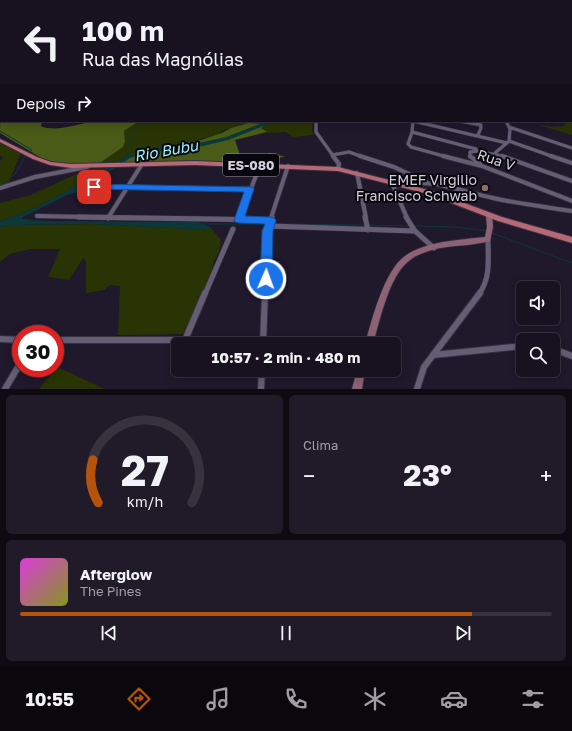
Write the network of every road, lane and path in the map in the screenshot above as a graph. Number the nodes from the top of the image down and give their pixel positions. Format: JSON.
{"nodes":[{"id":1,"x":316,"y":122,"type":"edge"},
{"id":2,"x":413,"y":122,"type":"edge"},
{"id":3,"x":418,"y":122,"type":"edge"},
{"id":4,"x":464,"y":122,"type":"edge"},
{"id":5,"x":480,"y":122,"type":"edge"},
{"id":6,"x":506,"y":122,"type":"edge"},
{"id":7,"x":481,"y":125,"type":"junction"},
{"id":8,"x":509,"y":127,"type":"junction"},
{"id":9,"x":412,"y":132,"type":"junction"},
{"id":10,"x":478,"y":135,"type":"junction"},
{"id":11,"x":0,"y":140,"type":"edge"},
{"id":12,"x":508,"y":142,"type":"junction"},
{"id":13,"x":572,"y":148,"type":"edge"},
{"id":14,"x":478,"y":150,"type":"junction"},
{"id":15,"x":495,"y":153,"type":"junction"},
{"id":16,"x":332,"y":155,"type":"junction"},
{"id":17,"x":572,"y":162,"type":"edge"},
{"id":18,"x":142,"y":164,"type":"junction"},
{"id":19,"x":260,"y":165,"type":"junction"},
{"id":20,"x":92,"y":166,"type":"junction"},
{"id":21,"x":288,"y":166,"type":"junction"},
{"id":22,"x":482,"y":166,"type":"junction"},
{"id":23,"x":338,"y":169,"type":"junction"},
{"id":24,"x":357,"y":173,"type":"junction"},
{"id":25,"x":572,"y":181,"type":"edge"},
{"id":26,"x":392,"y":183,"type":"junction"},
{"id":27,"x":430,"y":184,"type":"junction"},
{"id":28,"x":402,"y":185,"type":"junction"},
{"id":29,"x":94,"y":187,"type":"dead end"},
{"id":30,"x":126,"y":187,"type":"junction"},
{"id":31,"x":0,"y":188,"type":"edge"},
{"id":32,"x":250,"y":189,"type":"junction"},
{"id":33,"x":572,"y":201,"type":"edge"},
{"id":34,"x":572,"y":211,"type":"edge"},
{"id":35,"x":489,"y":215,"type":"junction"},
{"id":36,"x":37,"y":216,"type":"dead end"},
{"id":37,"x":108,"y":218,"type":"junction"},
{"id":38,"x":239,"y":220,"type":"junction"},
{"id":39,"x":270,"y":223,"type":"junction"},
{"id":40,"x":368,"y":227,"type":"junction"},
{"id":41,"x":233,"y":229,"type":"dead end"},
{"id":42,"x":414,"y":229,"type":"junction"},
{"id":43,"x":489,"y":233,"type":"junction"},
{"id":44,"x":572,"y":240,"type":"edge"},
{"id":45,"x":434,"y":248,"type":"junction"},
{"id":46,"x":186,"y":337,"type":"edge"},
{"id":47,"x":263,"y":337,"type":"edge"},
{"id":48,"x":371,"y":337,"type":"edge"},
{"id":49,"x":0,"y":339,"type":"edge"},
{"id":50,"x":12,"y":340,"type":"edge"},
{"id":51,"x":64,"y":340,"type":"edge"},
{"id":52,"x":171,"y":340,"type":"edge"},
{"id":53,"x":516,"y":347,"type":"edge"},
{"id":54,"x":560,"y":352,"type":"edge"},
{"id":55,"x":433,"y":355,"type":"junction"},
{"id":56,"x":572,"y":356,"type":"edge"},
{"id":57,"x":12,"y":377,"type":"edge"},
{"id":58,"x":262,"y":377,"type":"edge"},
{"id":59,"x":360,"y":377,"type":"edge"},
{"id":60,"x":5,"y":389,"type":"edge"},
{"id":61,"x":261,"y":389,"type":"edge"},
{"id":62,"x":357,"y":389,"type":"edge"},
{"id":63,"x":417,"y":389,"type":"edge"}],
"edges":[{"from":1,"to":16,"type":"street"},
{"from":2,"to":9,"type":"street"},
{"from":3,"to":10,"type":"street"},
{"from":4,"to":7,"type":"street"},
{"from":5,"to":7,"type":"street"},
{"from":6,"to":8,"type":"street"},
{"from":7,"to":10,"type":"street"},
{"from":8,"to":12,"type":"street"},
{"from":8,"to":13,"type":"street"},
{"from":9,"to":14,"type":"street"},
{"from":9,"to":22,"type":"street","name":"Rua V"},
{"from":10,"to":12,"type":"street"},
{"from":11,"to":20,"type":"main road","number":"ES-080"},
{"from":12,"to":15,"type":"street"},
{"from":12,"to":17,"type":"street"},
{"from":14,"to":15,"type":"street"},
{"from":14,"to":22,"type":"street"},
{"from":15,"to":25,"type":"street"},
{"from":16,"to":23,"type":"street"},
{"from":16,"to":27,"type":"street"},
{"from":18,"to":19,"type":"main road","number":"ES-080"},
{"from":18,"to":20,"type":"main road","number":"ES-080"},
{"from":18,"to":30,"type":"street"},
{"from":19,"to":21,"type":"main road","number":"ES-080"},
{"from":19,"to":32,"type":"street"},
{"from":20,"to":31,"type":"street"},
{"from":21,"to":23,"type":"main road","number":"ES-080"},
{"from":21,"to":39,"type":"street"},
{"from":22,"to":33,"type":"street","name":"Rua V"},
{"from":23,"to":24,"type":"main road","number":"ES-080"},
{"from":24,"to":26,"type":"main road","number":"ES-080"},
{"from":24,"to":40,"type":"street"},
{"from":26,"to":28,"type":"main road","number":"ES-080"},
{"from":26,"to":42,"type":"street"},
{"from":27,"to":28,"type":"street"},
{"from":27,"to":34,"type":"street"},
{"from":28,"to":35,"type":"main road","number":"ES-080"},
{"from":29,"to":30,"type":"street"},
{"from":30,"to":32,"type":"street"},
{"from":30,"to":37,"type":"street"},
{"from":32,"to":38,"type":"street"},
{"from":35,"to":43,"type":"street"},
{"from":35,"to":44,"type":"main road","number":"ES-080"},
{"from":36,"to":37,"type":"street"},
{"from":37,"to":38,"type":"street"},
{"from":38,"to":39,"type":"street"},
{"from":39,"to":40,"type":"street"},
{"from":39,"to":47,"type":"street"},
{"from":40,"to":42,"type":"street"},
{"from":41,"to":46,"type":"street"},
{"from":42,"to":45,"type":"street"},
{"from":43,"to":45,"type":"street"},
{"from":43,"to":55,"type":"street"},
{"from":45,"to":48,"type":"street"},
{"from":49,"to":50,"type":"street"},
{"from":51,"to":52,"type":"street"},
{"from":53,"to":55,"type":"street"},
{"from":54,"to":56,"type":"street"},
{"from":55,"to":63,"type":"street"},
{"from":57,"to":60,"type":"street"},
{"from":58,"to":61,"type":"street"},
{"from":59,"to":62,"type":"street"}]}
